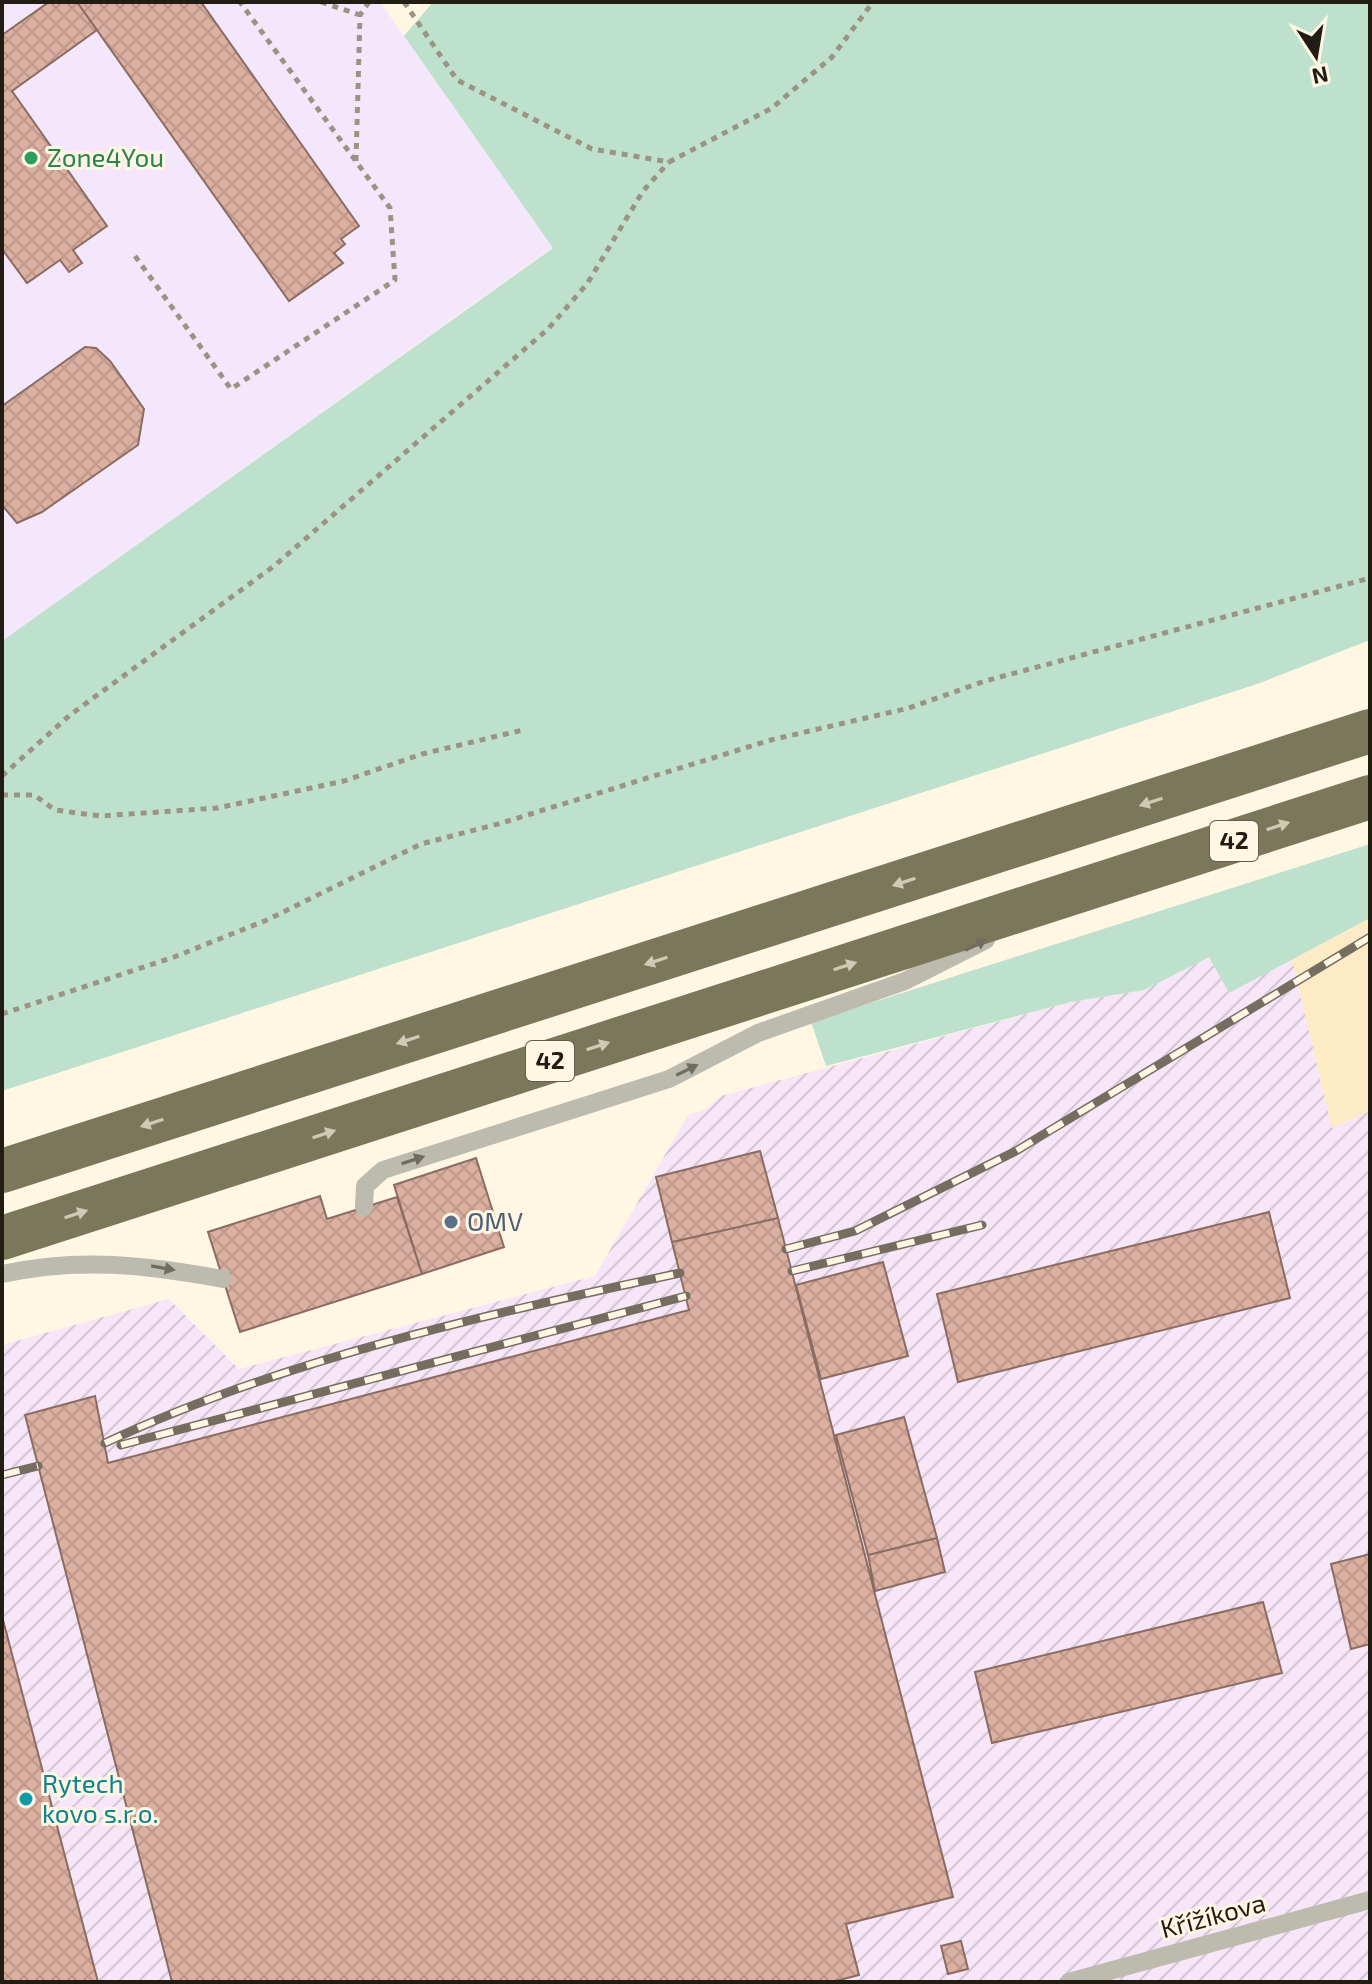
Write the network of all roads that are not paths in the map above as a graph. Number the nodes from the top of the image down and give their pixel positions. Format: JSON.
{"nodes":[{"id":1,"x":1370,"y":731,"type":"edge"},
{"id":2,"x":1370,"y":797,"type":"edge"},
{"id":3,"x":1097,"y":884,"type":"junction"},
{"id":4,"x":2,"y":1171,"type":"edge"},
{"id":5,"x":364,"y":1207,"type":"dead end"},
{"id":6,"x":2,"y":1238,"type":"edge"},
{"id":7,"x":2,"y":1274,"type":"edge"},
{"id":8,"x":223,"y":1279,"type":"dead end"},
{"id":9,"x":1370,"y":1900,"type":"edge"},
{"id":10,"x":1069,"y":1982,"type":"edge"}],
"edges":[{"from":1,"to":4,"type":"highway","number":"42","one_way":true},
{"from":3,"to":2,"type":"highway","number":"42","one_way":true},
{"from":5,"to":3,"type":"lane","one_way":true},
{"from":6,"to":3,"type":"highway","number":"42","one_way":true},
{"from":7,"to":8,"type":"lane","one_way":true},
{"from":9,"to":10,"type":"lane","name":"Křížíkova"}]}
